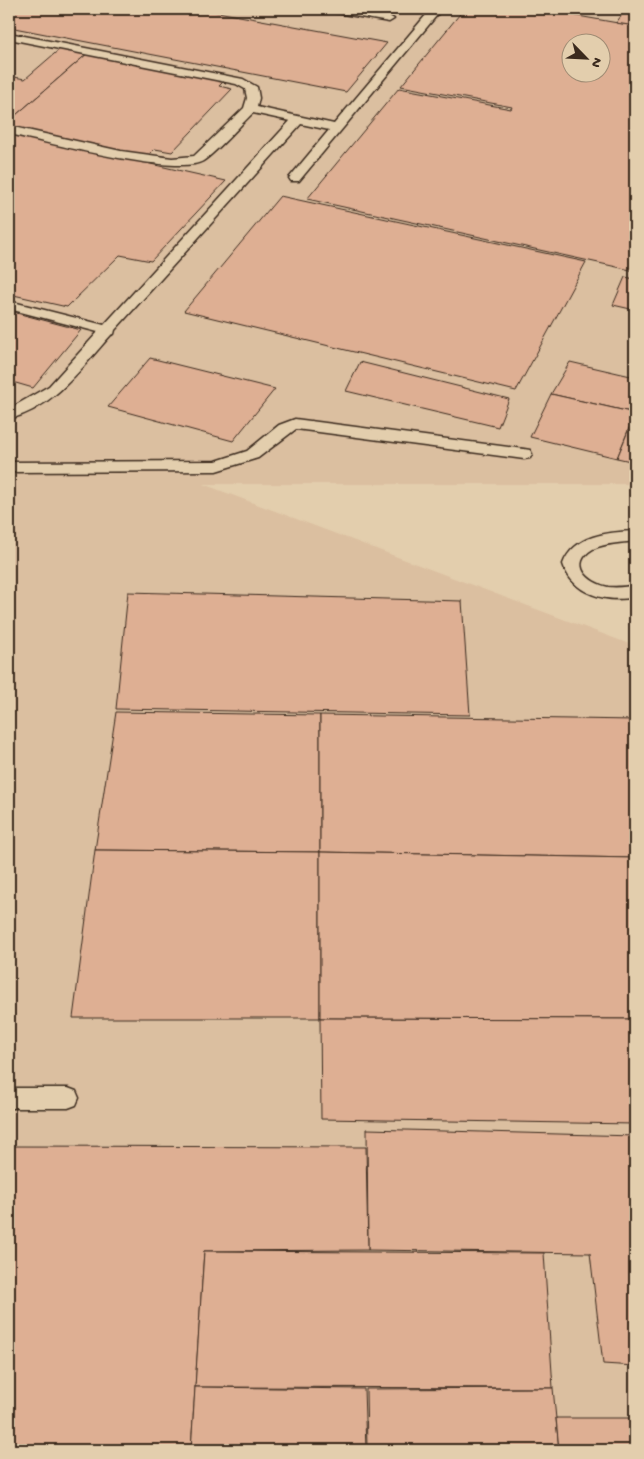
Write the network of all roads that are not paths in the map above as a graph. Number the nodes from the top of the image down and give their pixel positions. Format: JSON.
{"nodes":[{"id":1,"x":332,"y":9,"type":"edge"},
{"id":2,"x":437,"y":9,"type":"edge"},
{"id":3,"x":389,"y":19,"type":"dead end"},
{"id":4,"x":9,"y":36,"type":"edge"},
{"id":5,"x":250,"y":109,"type":"junction"},
{"id":6,"x":298,"y":120,"type":"junction"},
{"id":7,"x":336,"y":128,"type":"junction"},
{"id":8,"x":9,"y":130,"type":"edge"},
{"id":9,"x":295,"y":178,"type":"dead end"},
{"id":10,"x":9,"y":305,"type":"edge"},
{"id":11,"x":109,"y":331,"type":"junction"},
{"id":12,"x":9,"y":414,"type":"edge"},
{"id":13,"x":524,"y":454,"type":"dead end"},
{"id":14,"x":9,"y":466,"type":"edge"},
{"id":15,"x":635,"y":536,"type":"edge"},
{"id":16,"x":608,"y":541,"type":"junction"},
{"id":17,"x":635,"y":548,"type":"edge"},
{"id":18,"x":635,"y":591,"type":"edge"},
{"id":19,"x":9,"y":1098,"type":"edge"},
{"id":20,"x":68,"y":1098,"type":"dead end"}],
"edges":[{"from":1,"to":3,"type":"lane"},
{"from":2,"to":7,"type":"lane"},
{"from":4,"to":5,"type":"lane"},
{"from":5,"to":6,"type":"lane"},
{"from":5,"to":8,"type":"lane"},
{"from":6,"to":7,"type":"lane"},
{"from":6,"to":11,"type":"lane"},
{"from":7,"to":9,"type":"lane"},
{"from":10,"to":11,"type":"lane"},
{"from":11,"to":12,"type":"lane"},
{"from":13,"to":14,"type":"lane"},
{"from":15,"to":16,"type":"lane"},
{"from":16,"to":17,"type":"lane"},
{"from":16,"to":18,"type":"lane"},
{"from":19,"to":20,"type":"lane"}]}
